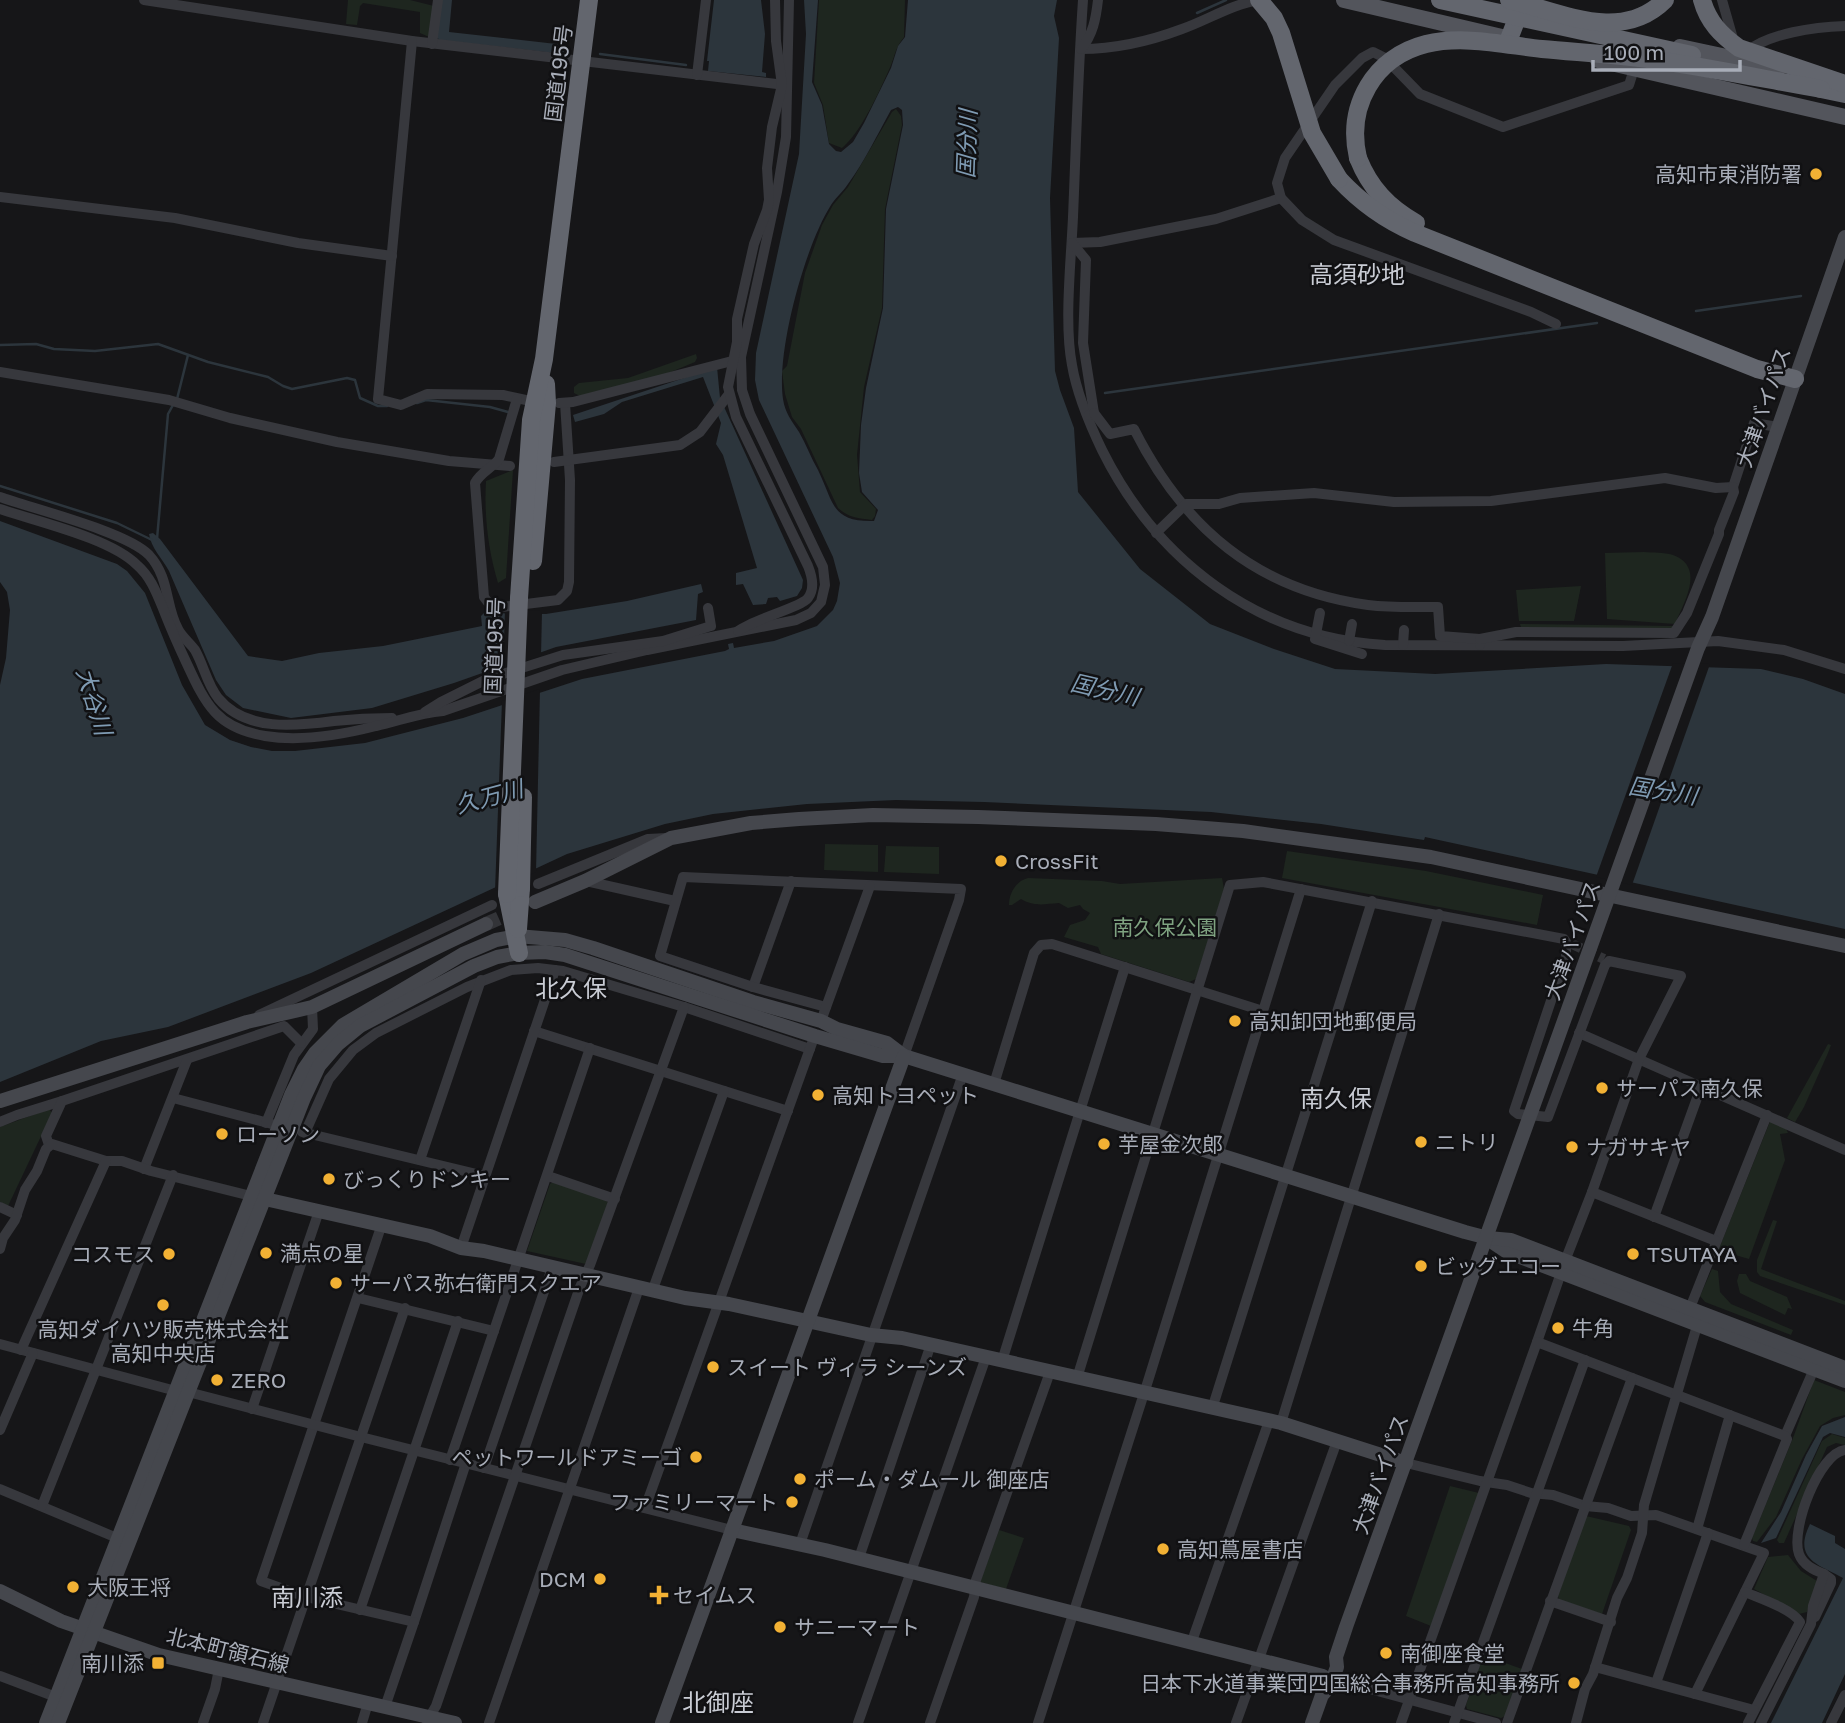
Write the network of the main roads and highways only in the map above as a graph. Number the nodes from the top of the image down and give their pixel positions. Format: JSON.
{"nodes":[{"id":1,"x":589,"y":0,"type":"edge"},
{"id":2,"x":1259,"y":0,"type":"edge"},
{"id":3,"x":1344,"y":0,"type":"edge"},
{"id":4,"x":1440,"y":0,"type":"edge"},
{"id":5,"x":1477,"y":0,"type":"edge"},
{"id":6,"x":1665,"y":0,"type":"edge"},
{"id":7,"x":1702,"y":0,"type":"edge"},
{"id":8,"x":1515,"y":4,"type":"edge"},
{"id":9,"x":1509,"y":39,"type":"junction"},
{"id":10,"x":1845,"y":84,"type":"edge"},
{"id":11,"x":1821,"y":89,"type":"junction"},
{"id":12,"x":1845,"y":94,"type":"edge"},
{"id":13,"x":1845,"y":117,"type":"edge"},
{"id":14,"x":518,"y":944,"type":"road end"}],
"edges":[{"from":1,"to":14,"type":"highway","name":"国道195号","bridge":true},
{"from":2,"to":11,"type":"highway","bridge":true},
{"from":3,"to":9,"type":"main road"},
{"from":4,"to":11,"type":"highway","bridge":true},
{"from":5,"to":8,"type":"main road"},
{"from":6,"to":8,"type":"highway","bridge":true},
{"from":7,"to":10,"type":"highway","bridge":true},
{"from":8,"to":9,"type":"highway"},
{"from":8,"to":10,"type":"main road"},
{"from":9,"to":13,"type":"main road"},
{"from":11,"to":12,"type":"highway"}]}
